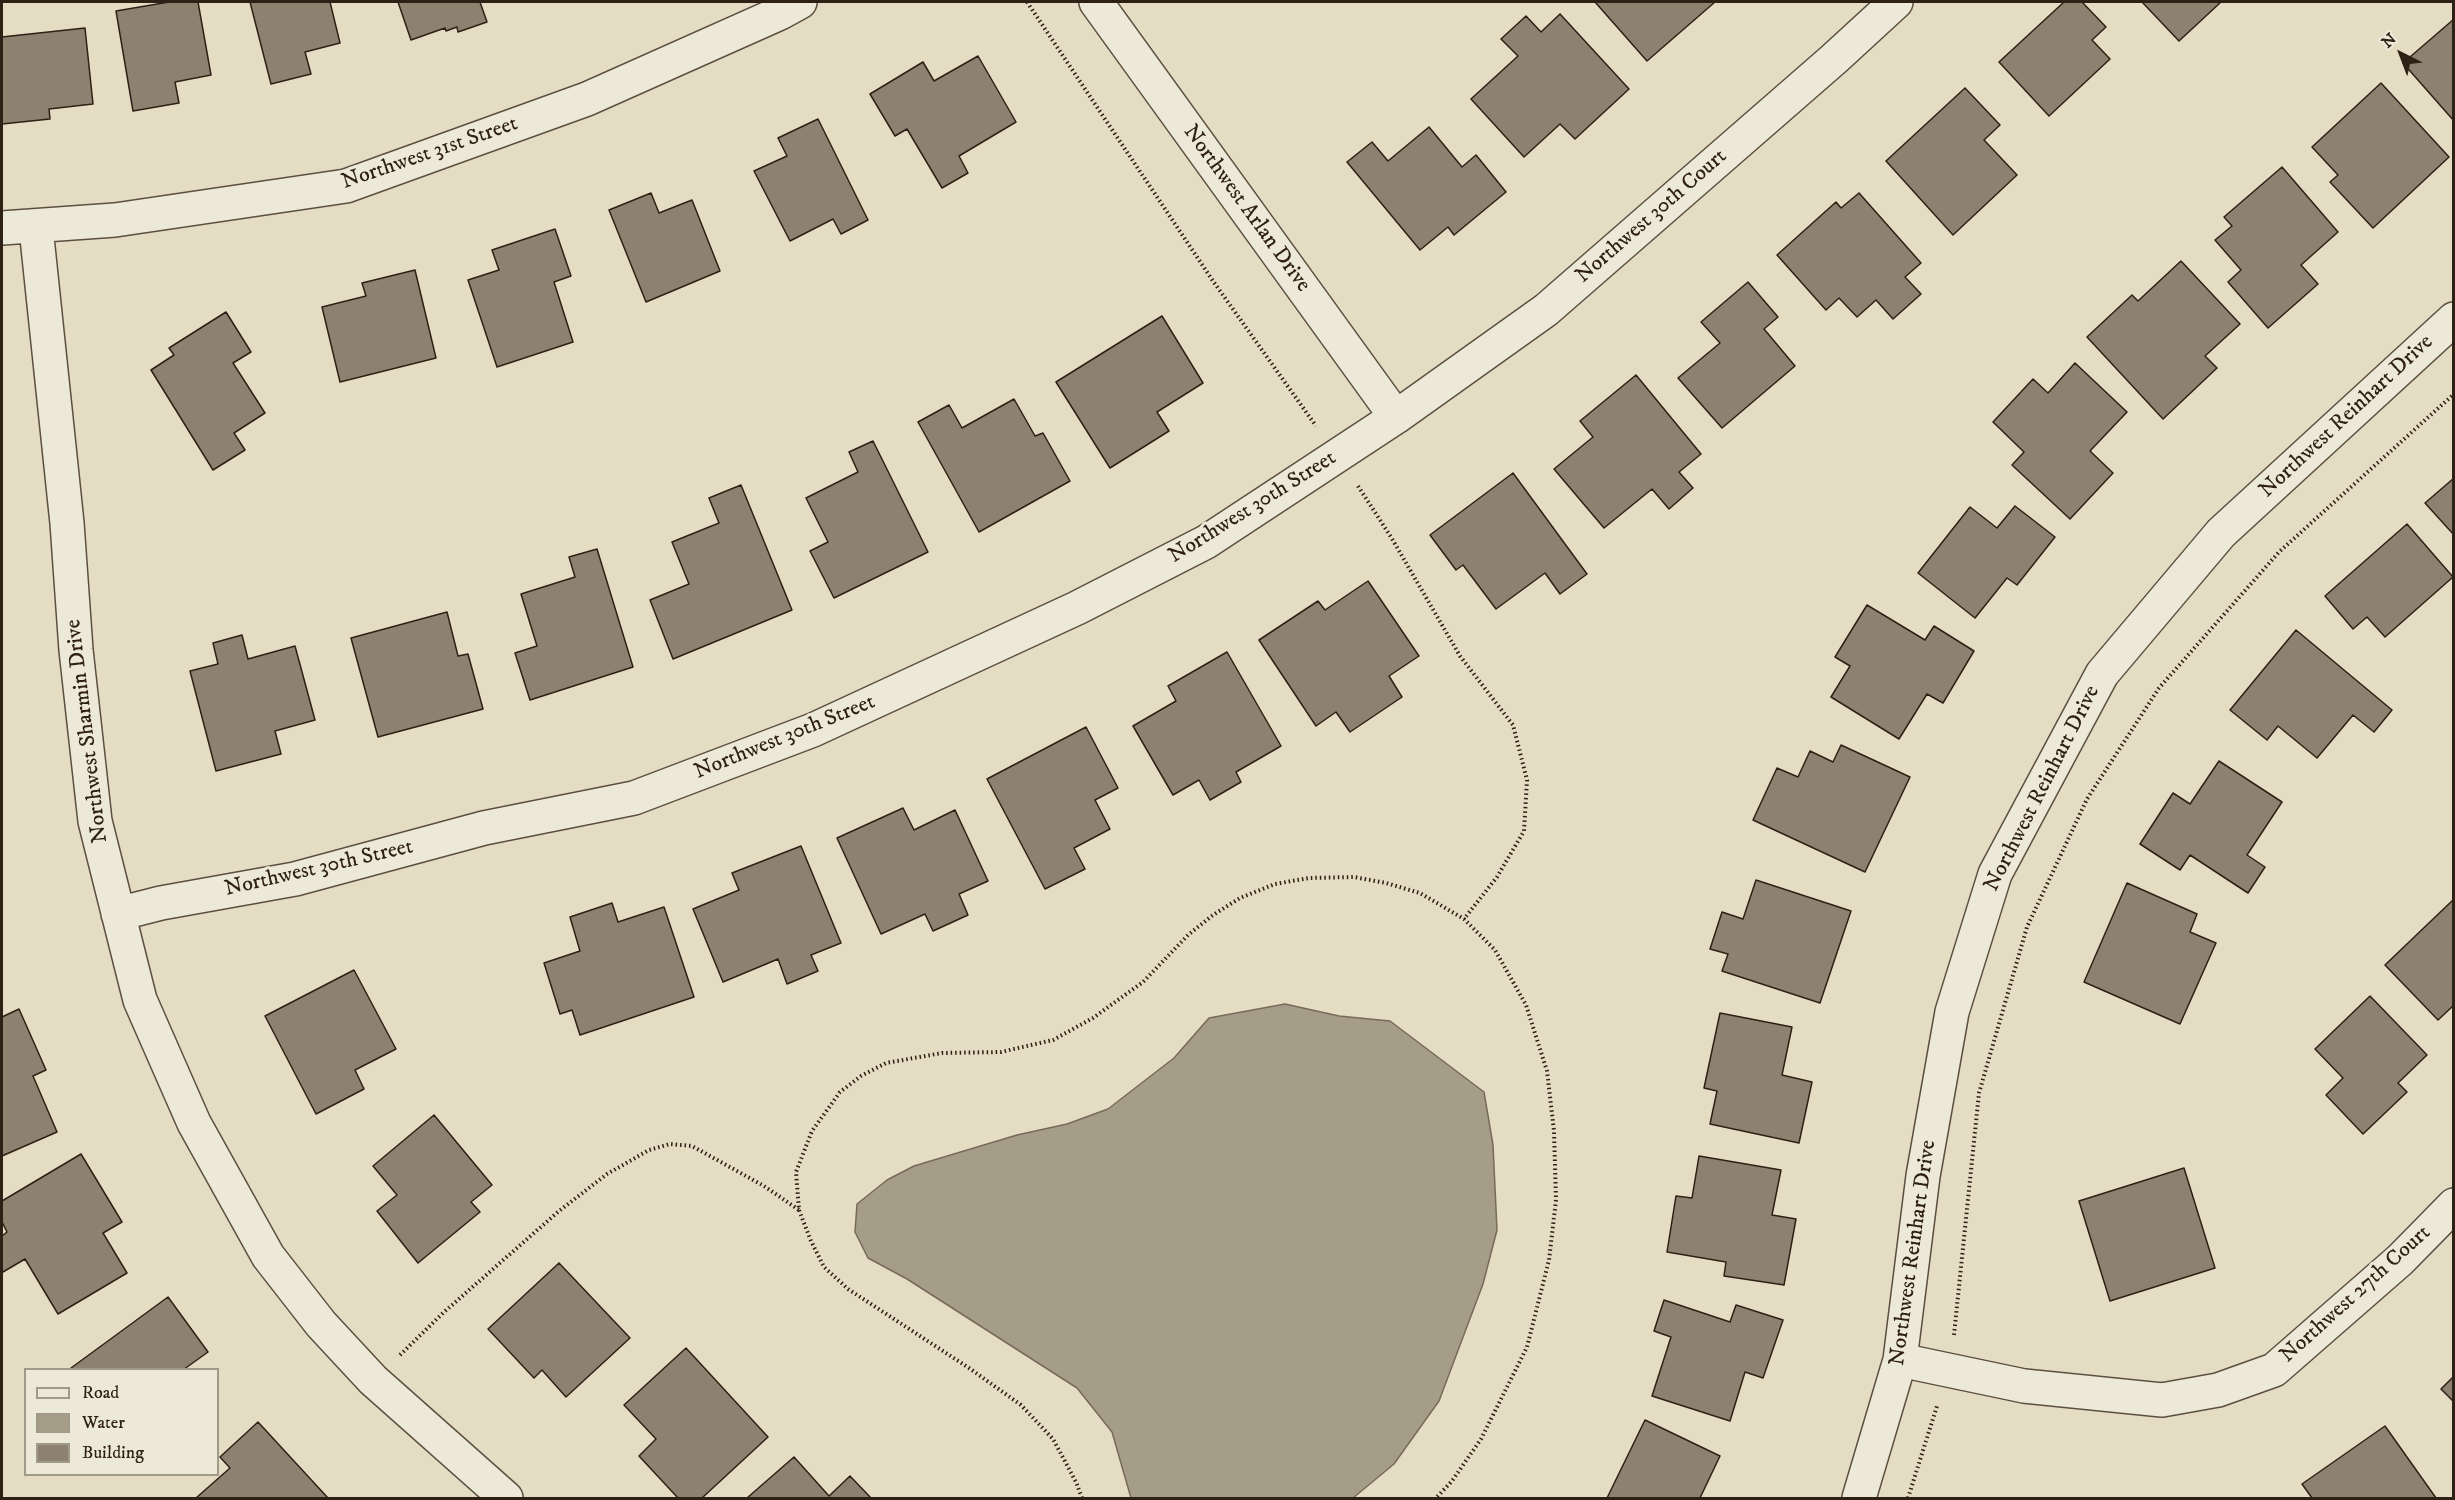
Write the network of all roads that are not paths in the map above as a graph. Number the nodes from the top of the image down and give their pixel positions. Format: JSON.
{"nodes":[{"id":1,"x":800,"y":2,"type":"edge"},
{"id":2,"x":1096,"y":2,"type":"edge"},
{"id":3,"x":1896,"y":2,"type":"edge"},
{"id":4,"x":2,"y":228,"type":"edge"},
{"id":5,"x":36,"y":228,"type":"junction"},
{"id":6,"x":2454,"y":319,"type":"edge"},
{"id":7,"x":1396,"y":417,"type":"junction"},
{"id":8,"x":118,"y":914,"type":"junction"},
{"id":9,"x":2454,"y":1205,"type":"edge"},
{"id":10,"x":1900,"y":1360,"type":"junction"},
{"id":11,"x":506,"y":1498,"type":"edge"},
{"id":12,"x":1859,"y":1498,"type":"edge"}],
"edges":[{"from":1,"to":5,"type":"street","name":"Northwest 31st Street"},
{"from":2,"to":7,"type":"street","name":"Northwest Arlan Drive"},
{"from":3,"to":7,"type":"street","name":"Northwest 30th Court"},
{"from":4,"to":5,"type":"street","name":"Northwest 31st Street"},
{"from":5,"to":8,"type":"street","name":"Northwest Sharmin Drive"},
{"from":6,"to":10,"type":"street","name":"Northwest Reinhart Drive"},
{"from":7,"to":8,"type":"street","name":"Northwest 30th Street"},
{"from":8,"to":11,"type":"street","name":"Northwest Sharmin Drive"},
{"from":9,"to":10,"type":"street","name":"Northwest 27th Court"},
{"from":10,"to":12,"type":"street","name":"Northwest Reinhart Drive"}]}
